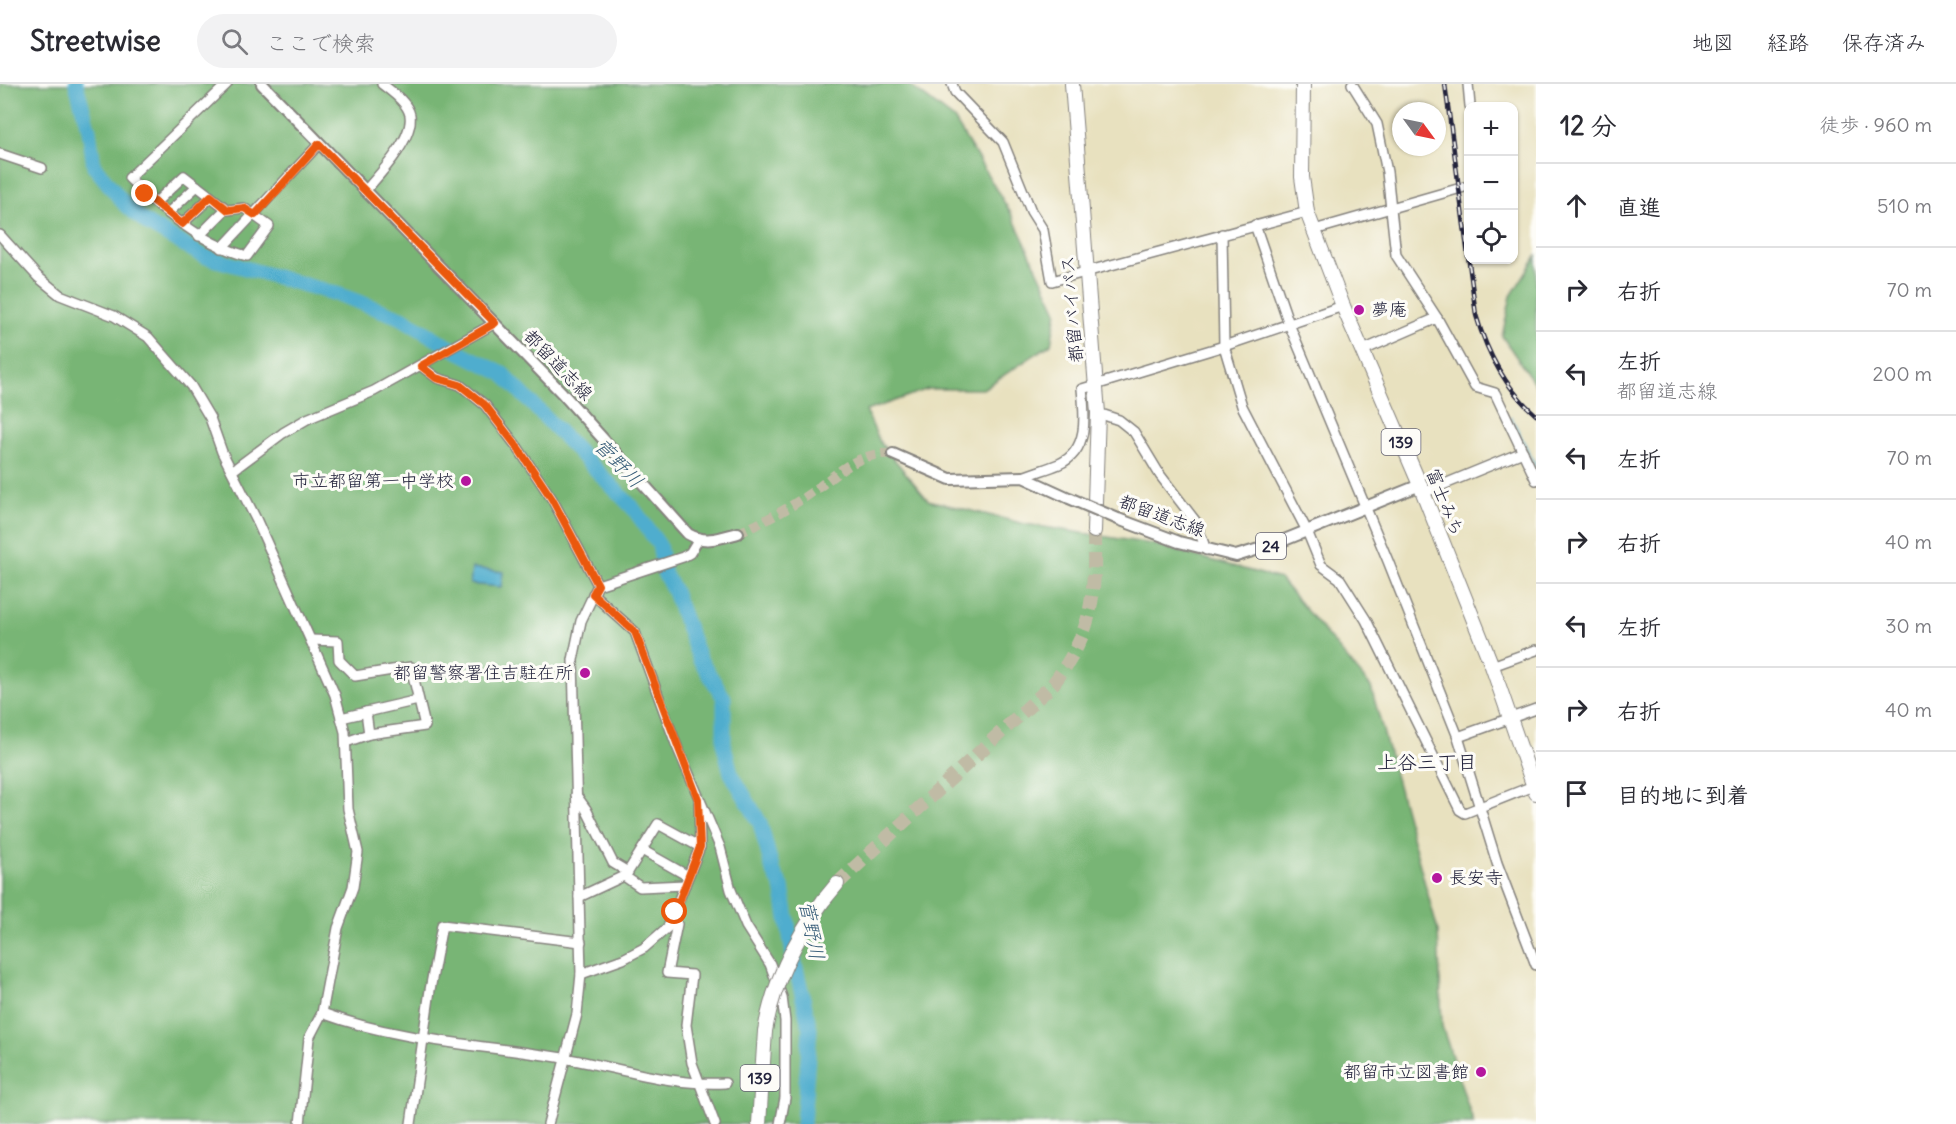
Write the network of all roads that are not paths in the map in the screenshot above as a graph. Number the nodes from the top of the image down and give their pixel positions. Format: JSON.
{"nodes":[{"id":1,"x":227,"y":84,"type":"edge"},
{"id":2,"x":262,"y":84,"type":"edge"},
{"id":3,"x":382,"y":84,"type":"edge"},
{"id":4,"x":952,"y":84,"type":"edge"},
{"id":5,"x":1072,"y":84,"type":"edge"},
{"id":6,"x":1303,"y":84,"type":"edge"},
{"id":7,"x":1352,"y":84,"type":"edge"},
{"id":8,"x":1468,"y":84,"type":"edge"},
{"id":9,"x":1470,"y":102,"type":"edge"},
{"id":10,"x":319,"y":144,"type":"junction"},
{"id":11,"x":0,"y":154,"type":"edge"},
{"id":12,"x":42,"y":168,"type":"dead end"},
{"id":13,"x":197,"y":186,"type":"junction"},
{"id":14,"x":1464,"y":187,"type":"edge"},
{"id":15,"x":365,"y":191,"type":"junction"},
{"id":16,"x":211,"y":196,"type":"junction"},
{"id":17,"x":155,"y":203,"type":"junction"},
{"id":18,"x":226,"y":208,"type":"junction"},
{"id":19,"x":1392,"y":209,"type":"junction"},
{"id":20,"x":1307,"y":212,"type":"junction"},
{"id":21,"x":168,"y":213,"type":"junction"},
{"id":22,"x":255,"y":215,"type":"junction"},
{"id":23,"x":182,"y":224,"type":"junction"},
{"id":24,"x":1255,"y":225,"type":"junction"},
{"id":25,"x":1314,"y":230,"type":"junction"},
{"id":26,"x":1222,"y":234,"type":"junction"},
{"id":27,"x":0,"y":235,"type":"edge"},
{"id":28,"x":199,"y":236,"type":"junction"},
{"id":29,"x":222,"y":248,"type":"junction"},
{"id":30,"x":1086,"y":274,"type":"junction"},
{"id":31,"x":1343,"y":306,"type":"junction"},
{"id":32,"x":1437,"y":318,"type":"junction"},
{"id":33,"x":495,"y":323,"type":"junction"},
{"id":34,"x":1289,"y":324,"type":"junction"},
{"id":35,"x":1224,"y":346,"type":"junction"},
{"id":36,"x":1361,"y":351,"type":"junction"},
{"id":37,"x":421,"y":366,"type":"junction"},
{"id":38,"x":1096,"y":383,"type":"junction"},
{"id":39,"x":1098,"y":413,"type":"junction"},
{"id":40,"x":1523,"y":452,"type":"junction"},
{"id":41,"x":893,"y":454,"type":"tunnel mouth"},
{"id":42,"x":232,"y":471,"type":"junction"},
{"id":43,"x":1023,"y":477,"type":"junction"},
{"id":44,"x":1536,"y":480,"type":"edge"},
{"id":45,"x":1421,"y":489,"type":"junction"},
{"id":46,"x":1366,"y":507,"type":"junction"},
{"id":47,"x":1094,"y":531,"type":"tunnel mouth"},
{"id":48,"x":1307,"y":531,"type":"junction"},
{"id":49,"x":738,"y":533,"type":"tunnel mouth"},
{"id":50,"x":698,"y":540,"type":"junction"},
{"id":51,"x":1206,"y":550,"type":"junction"},
{"id":52,"x":596,"y":590,"type":"junction"},
{"id":53,"x":311,"y":640,"type":"junction"},
{"id":54,"x":1536,"y":650,"type":"edge"},
{"id":55,"x":1492,"y":666,"type":"junction"},
{"id":56,"x":418,"y":700,"type":"junction"},
{"id":57,"x":1536,"y":709,"type":"edge"},
{"id":58,"x":366,"y":712,"type":"junction"},
{"id":59,"x":341,"y":718,"type":"junction"},
{"id":60,"x":1511,"y":718,"type":"junction"},
{"id":61,"x":369,"y":734,"type":"junction"},
{"id":62,"x":1458,"y":737,"type":"junction"},
{"id":63,"x":346,"y":742,"type":"junction"},
{"id":64,"x":1535,"y":790,"type":"edge"},
{"id":65,"x":576,"y":795,"type":"junction"},
{"id":66,"x":699,"y":802,"type":"junction"},
{"id":67,"x":1481,"y":806,"type":"junction"},
{"id":68,"x":700,"y":847,"type":"junction"},
{"id":69,"x":642,"y":850,"type":"junction"},
{"id":70,"x":626,"y":874,"type":"junction"},
{"id":71,"x":686,"y":880,"type":"junction"},
{"id":72,"x":837,"y":884,"type":"tunnel mouth"},
{"id":73,"x":579,"y":897,"type":"junction"},
{"id":74,"x":671,"y":920,"type":"junction"},
{"id":75,"x":581,"y":942,"type":"junction"},
{"id":76,"x":1536,"y":965,"type":"edge"},
{"id":77,"x":581,"y":974,"type":"junction"},
{"id":78,"x":322,"y":1013,"type":"junction"},
{"id":79,"x":423,"y":1037,"type":"junction"},
{"id":80,"x":566,"y":1059,"type":"junction"},
{"id":81,"x":725,"y":1083,"type":"dead end"},
{"id":82,"x":699,"y":1084,"type":"junction"},
{"id":83,"x":300,"y":1124,"type":"edge"},
{"id":84,"x":411,"y":1124,"type":"edge"},
{"id":85,"x":548,"y":1124,"type":"edge"},
{"id":86,"x":715,"y":1124,"type":"edge"},
{"id":87,"x":759,"y":1124,"type":"edge"},
{"id":88,"x":780,"y":1124,"type":"edge"}],
"edges":[{"from":1,"to":17,"type":"street"},
{"from":2,"to":10,"type":"main road","name":"都留道志線"},
{"from":3,"to":15,"type":"street"},
{"from":4,"to":30,"type":"street"},
{"from":5,"to":30,"type":"highway","name":"都留バイパス"},
{"from":6,"to":20,"type":"highway","name":"富士みち","number":"139"},
{"from":7,"to":19,"type":"street"},
{"from":8,"to":9,"type":"street"},
{"from":10,"to":15,"type":"main road","name":"都留道志線"},
{"from":10,"to":22,"type":"street"},
{"from":11,"to":12,"type":"street"},
{"from":13,"to":16,"type":"street"},
{"from":13,"to":17,"type":"street"},
{"from":13,"to":21,"type":"street"},
{"from":14,"to":19,"type":"street"},
{"from":15,"to":33,"type":"main road","name":"都留道志線"},
{"from":16,"to":18,"type":"street"},
{"from":16,"to":23,"type":"street"},
{"from":17,"to":21,"type":"street"},
{"from":18,"to":22,"type":"street"},
{"from":18,"to":28,"type":"street"},
{"from":19,"to":25,"type":"street"},
{"from":19,"to":32,"type":"street"},
{"from":20,"to":24,"type":"street"},
{"from":20,"to":25,"type":"highway","name":"富士みち","number":"139"},
{"from":21,"to":23,"type":"street"},
{"from":22,"to":29,"type":"street"},
{"from":22,"to":29,"type":"street"},
{"from":23,"to":28,"type":"street"},
{"from":24,"to":26,"type":"street"},
{"from":24,"to":34,"type":"street"},
{"from":25,"to":31,"type":"highway","name":"富士みち","number":"139"},
{"from":26,"to":30,"type":"street"},
{"from":26,"to":35,"type":"street"},
{"from":27,"to":42,"type":"street"},
{"from":28,"to":29,"type":"street"},
{"from":30,"to":38,"type":"highway","name":"都留バイパス"},
{"from":31,"to":34,"type":"street"},
{"from":31,"to":36,"type":"highway","name":"富士みち","number":"139"},
{"from":32,"to":36,"type":"street"},
{"from":32,"to":40,"type":"street"},
{"from":33,"to":37,"type":"street"},
{"from":33,"to":50,"type":"main road","name":"都留道志線"},
{"from":34,"to":35,"type":"street"},
{"from":34,"to":46,"type":"street"},
{"from":35,"to":38,"type":"street"},
{"from":35,"to":48,"type":"street"},
{"from":36,"to":45,"type":"highway","name":"富士みち","number":"139"},
{"from":37,"to":42,"type":"street"},
{"from":37,"to":52,"type":"street"},
{"from":38,"to":39,"type":"highway","name":"都留バイパス"},
{"from":38,"to":43,"type":"street"},
{"from":39,"to":47,"type":"highway","name":"都留バイパス"},
{"from":39,"to":51,"type":"street"},
{"from":40,"to":44,"type":"street"},
{"from":40,"to":45,"type":"street"},
{"from":41,"to":43,"type":"main road","name":"都留道志線","number":"24"},
{"from":42,"to":53,"type":"street"},
{"from":43,"to":51,"type":"main road","name":"都留道志線","number":"24","bridge":true},
{"from":45,"to":46,"type":"main road","name":"都留道志線","number":"24"},
{"from":45,"to":55,"type":"highway","name":"富士みち","number":"139"},
{"from":46,"to":48,"type":"main road","name":"都留道志線","number":"24"},
{"from":46,"to":62,"type":"street"},
{"from":48,"to":51,"type":"main road","name":"都留道志線","number":"24"},
{"from":48,"to":67,"type":"street"},
{"from":49,"to":50,"type":"main road"},
{"from":50,"to":52,"type":"street"},
{"from":52,"to":65,"type":"street"},
{"from":52,"to":66,"type":"street"},
{"from":53,"to":56,"type":"street"},
{"from":53,"to":59,"type":"street"},
{"from":54,"to":55,"type":"street"},
{"from":55,"to":60,"type":"highway","name":"富士みち","number":"139"},
{"from":56,"to":58,"type":"street"},
{"from":56,"to":61,"type":"street"},
{"from":57,"to":60,"type":"street"},
{"from":58,"to":59,"type":"street"},
{"from":58,"to":61,"type":"street"},
{"from":59,"to":63,"type":"street"},
{"from":60,"to":62,"type":"street"},
{"from":60,"to":64,"type":"highway","name":"富士みち","number":"139"},
{"from":61,"to":63,"type":"street"},
{"from":62,"to":67,"type":"street"},
{"from":63,"to":78,"type":"street"},
{"from":64,"to":67,"type":"street"},
{"from":65,"to":70,"type":"street"},
{"from":65,"to":73,"type":"street"},
{"from":66,"to":68,"type":"street"},
{"from":66,"to":88,"type":"street"},
{"from":67,"to":76,"type":"street"},
{"from":68,"to":69,"type":"street"},
{"from":68,"to":71,"type":"street"},
{"from":69,"to":70,"type":"street"},
{"from":69,"to":71,"type":"street"},
{"from":70,"to":71,"type":"street"},
{"from":70,"to":73,"type":"street"},
{"from":71,"to":74,"type":"street"},
{"from":72,"to":87,"type":"highway","number":"139","bridge":true},
{"from":73,"to":75,"type":"street"},
{"from":74,"to":77,"type":"street"},
{"from":74,"to":82,"type":"street"},
{"from":75,"to":77,"type":"street"},
{"from":75,"to":79,"type":"street"},
{"from":77,"to":80,"type":"street"},
{"from":78,"to":79,"type":"street"},
{"from":78,"to":83,"type":"street"},
{"from":79,"to":80,"type":"street"},
{"from":79,"to":84,"type":"street"},
{"from":80,"to":82,"type":"street"},
{"from":80,"to":85,"type":"street"},
{"from":81,"to":82,"type":"street"},
{"from":82,"to":86,"type":"street"}]}
